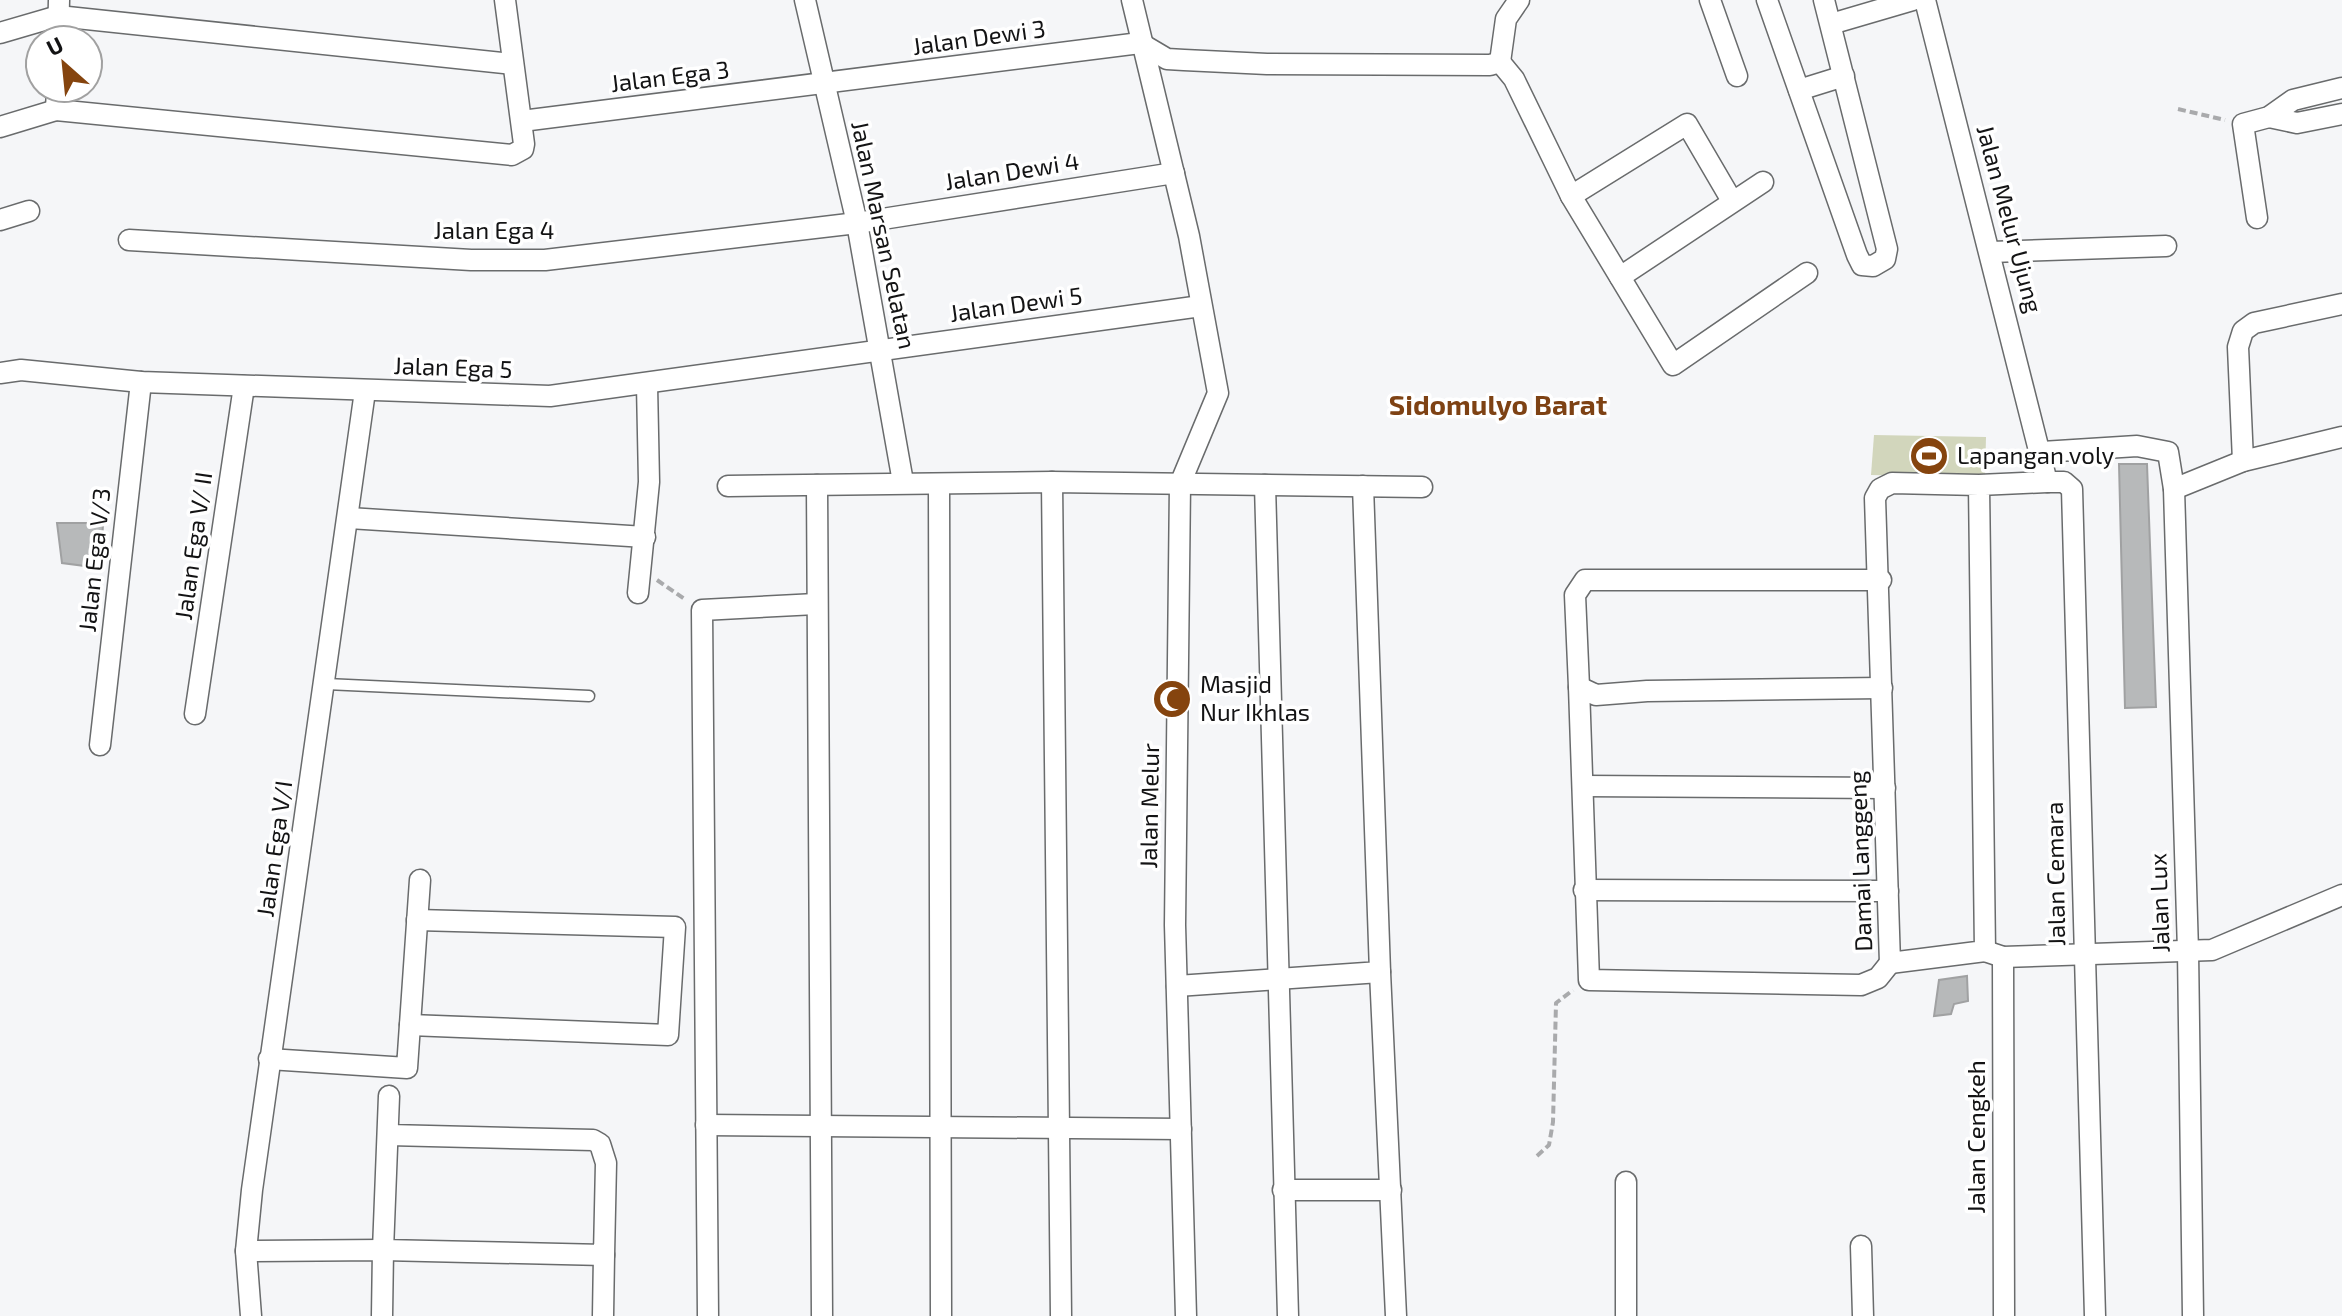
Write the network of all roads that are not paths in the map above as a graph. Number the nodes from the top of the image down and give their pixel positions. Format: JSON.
{"nodes":[{"id":1,"x":505,"y":0,"type":"edge"},
{"id":2,"x":805,"y":0,"type":"edge"},
{"id":3,"x":1132,"y":0,"type":"edge"},
{"id":4,"x":1519,"y":0,"type":"edge"},
{"id":5,"x":1710,"y":0,"type":"edge"},
{"id":6,"x":1824,"y":0,"type":"edge"},
{"id":7,"x":1913,"y":0,"type":"edge"},
{"id":8,"x":1925,"y":0,"type":"edge"},
{"id":9,"x":1770,"y":1,"type":"edge"},
{"id":10,"x":59,"y":8,"type":"edge"},
{"id":11,"x":1831,"y":24,"type":"junction"},
{"id":12,"x":0,"y":33,"type":"edge"},
{"id":13,"x":1140,"y":43,"type":"junction"},
{"id":14,"x":1500,"y":62,"type":"junction"},
{"id":15,"x":512,"y":64,"type":"junction"},
{"id":16,"x":1737,"y":76,"type":"dead end"},
{"id":17,"x":1844,"y":76,"type":"junction"},
{"id":18,"x":824,"y":85,"type":"junction"},
{"id":19,"x":2342,"y":88,"type":"edge"},
{"id":20,"x":1799,"y":90,"type":"junction"},
{"id":21,"x":56,"y":104,"type":"edge"},
{"id":22,"x":56,"y":110,"type":"junction"},
{"id":23,"x":2342,"y":114,"type":"edge"},
{"id":24,"x":2269,"y":117,"type":"junction"},
{"id":25,"x":522,"y":121,"type":"junction"},
{"id":26,"x":0,"y":127,"type":"edge"},
{"id":27,"x":1174,"y":173,"type":"junction"},
{"id":28,"x":1763,"y":182,"type":"dead end"},
{"id":29,"x":1571,"y":196,"type":"junction"},
{"id":30,"x":1732,"y":201,"type":"junction"},
{"id":31,"x":29,"y":211,"type":"dead end"},
{"id":32,"x":2257,"y":218,"type":"dead end"},
{"id":33,"x":0,"y":220,"type":"edge"},
{"id":34,"x":857,"y":223,"type":"junction"},
{"id":35,"x":129,"y":240,"type":"dead end"},
{"id":36,"x":2166,"y":246,"type":"dead end"},
{"id":37,"x":1991,"y":252,"type":"junction"},
{"id":38,"x":1807,"y":273,"type":"dead end"},
{"id":39,"x":1620,"y":277,"type":"junction"},
{"id":40,"x":2342,"y":304,"type":"edge"},
{"id":41,"x":1201,"y":306,"type":"junction"},
{"id":42,"x":880,"y":349,"type":"junction"},
{"id":43,"x":0,"y":373,"type":"edge"},
{"id":44,"x":141,"y":382,"type":"junction"},
{"id":45,"x":647,"y":385,"type":"junction"},
{"id":46,"x":244,"y":386,"type":"junction"},
{"id":47,"x":365,"y":391,"type":"junction"},
{"id":48,"x":2342,"y":437,"type":"edge"},
{"id":49,"x":2042,"y":452,"type":"junction"},
{"id":50,"x":2243,"y":461,"type":"junction"},
{"id":51,"x":903,"y":482,"type":"junction"},
{"id":52,"x":1052,"y":482,"type":"junction"},
{"id":53,"x":2047,"y":482,"type":"junction"},
{"id":54,"x":939,"y":484,"type":"junction"},
{"id":55,"x":1180,"y":484,"type":"junction"},
{"id":56,"x":817,"y":485,"type":"junction"},
{"id":57,"x":1265,"y":485,"type":"junction"},
{"id":58,"x":1979,"y":485,"type":"junction"},
{"id":59,"x":728,"y":486,"type":"dead end"},
{"id":60,"x":1363,"y":486,"type":"junction"},
{"id":61,"x":1422,"y":487,"type":"dead end"},
{"id":62,"x":2174,"y":489,"type":"junction"},
{"id":63,"x":349,"y":518,"type":"junction"},
{"id":64,"x":645,"y":537,"type":"junction"},
{"id":65,"x":1881,"y":580,"type":"junction"},
{"id":66,"x":638,"y":593,"type":"dead end"},
{"id":67,"x":816,"y":604,"type":"junction"},
{"id":68,"x":326,"y":684,"type":"junction"},
{"id":69,"x":1579,"y":687,"type":"junction"},
{"id":70,"x":1882,"y":688,"type":"junction"},
{"id":71,"x":589,"y":696,"type":"dead end"},
{"id":72,"x":195,"y":714,"type":"dead end"},
{"id":73,"x":100,"y":745,"type":"dead end"},
{"id":74,"x":1583,"y":786,"type":"junction"},
{"id":75,"x":1885,"y":788,"type":"junction"},
{"id":76,"x":420,"y":880,"type":"dead end"},
{"id":77,"x":1584,"y":890,"type":"junction"},
{"id":78,"x":1888,"y":891,"type":"junction"},
{"id":79,"x":2342,"y":895,"type":"edge"},
{"id":80,"x":417,"y":920,"type":"junction"},
{"id":81,"x":2188,"y":951,"type":"junction"},
{"id":82,"x":1994,"y":954,"type":"junction"},
{"id":83,"x":2083,"y":954,"type":"junction"},
{"id":84,"x":1890,"y":963,"type":"junction"},
{"id":85,"x":1380,"y":972,"type":"junction"},
{"id":86,"x":1279,"y":980,"type":"junction"},
{"id":87,"x":1177,"y":986,"type":"junction"},
{"id":88,"x":410,"y":1025,"type":"junction"},
{"id":89,"x":269,"y":1059,"type":"junction"},
{"id":90,"x":389,"y":1096,"type":"dead end"},
{"id":91,"x":706,"y":1125,"type":"junction"},
{"id":92,"x":821,"y":1126,"type":"junction"},
{"id":93,"x":943,"y":1127,"type":"junction"},
{"id":94,"x":1059,"y":1128,"type":"junction"},
{"id":95,"x":1181,"y":1129,"type":"junction"},
{"id":96,"x":389,"y":1135,"type":"junction"},
{"id":97,"x":1626,"y":1182,"type":"dead end"},
{"id":98,"x":1283,"y":1190,"type":"junction"},
{"id":99,"x":1391,"y":1190,"type":"junction"},
{"id":100,"x":1861,"y":1246,"type":"dead end"},
{"id":101,"x":383,"y":1250,"type":"junction"},
{"id":102,"x":246,"y":1251,"type":"junction"},
{"id":103,"x":604,"y":1255,"type":"junction"},
{"id":104,"x":251,"y":1316,"type":"edge"},
{"id":105,"x":382,"y":1316,"type":"edge"},
{"id":106,"x":603,"y":1316,"type":"edge"},
{"id":107,"x":708,"y":1316,"type":"edge"},
{"id":108,"x":822,"y":1316,"type":"edge"},
{"id":109,"x":941,"y":1316,"type":"edge"},
{"id":110,"x":1061,"y":1316,"type":"edge"},
{"id":111,"x":1186,"y":1316,"type":"edge"},
{"id":112,"x":1288,"y":1316,"type":"edge"},
{"id":113,"x":1396,"y":1316,"type":"edge"},
{"id":114,"x":1626,"y":1316,"type":"edge"},
{"id":115,"x":1863,"y":1316,"type":"edge"},
{"id":116,"x":2004,"y":1316,"type":"edge"},
{"id":117,"x":2095,"y":1316,"type":"edge"},
{"id":118,"x":2193,"y":1316,"type":"edge"}],
"edges":[{"from":1,"to":15,"type":"street"},
{"from":2,"to":18,"type":"street","name":"Jalan Marsan Selatan"},
{"from":3,"to":13,"type":"street","name":"Jalan Melur"},
{"from":4,"to":14,"type":"street"},
{"from":5,"to":16,"type":"street"},
{"from":6,"to":11,"type":"street"},
{"from":7,"to":11,"type":"street"},
{"from":8,"to":37,"type":"street","name":"Jalan Melur Ujung"},
{"from":9,"to":20,"type":"street"},
{"from":10,"to":12,"type":"street"},
{"from":10,"to":15,"type":"street"},
{"from":11,"to":17,"type":"street"},
{"from":13,"to":14,"type":"street"},
{"from":13,"to":18,"type":"street","name":"Jalan Dewi 3"},
{"from":13,"to":27,"type":"street","name":"Jalan Melur"},
{"from":14,"to":29,"type":"street"},
{"from":15,"to":25,"type":"street"},
{"from":17,"to":20,"type":"street"},
{"from":17,"to":20,"type":"street"},
{"from":18,"to":25,"type":"street","name":"Jalan Ega 3"},
{"from":18,"to":34,"type":"street","name":"Jalan Marsan Selatan"},
{"from":19,"to":24,"type":"street"},
{"from":21,"to":22,"type":"street"},
{"from":22,"to":25,"type":"street"},
{"from":22,"to":26,"type":"street"},
{"from":23,"to":24,"type":"street"},
{"from":24,"to":32,"type":"street"},
{"from":27,"to":34,"type":"street","name":"Jalan Dewi 4"},
{"from":27,"to":41,"type":"street","name":"Jalan Melur"},
{"from":28,"to":30,"type":"street"},
{"from":29,"to":30,"type":"street"},
{"from":29,"to":39,"type":"street"},
{"from":30,"to":39,"type":"street"},
{"from":31,"to":33,"type":"street"},
{"from":34,"to":35,"type":"street","name":"Jalan Ega 4"},
{"from":34,"to":42,"type":"street","name":"Jalan Marsan Selatan"},
{"from":36,"to":37,"type":"street"},
{"from":37,"to":49,"type":"street","name":"Jalan Melur Ujung"},
{"from":38,"to":39,"type":"street"},
{"from":40,"to":50,"type":"street"},
{"from":41,"to":42,"type":"street","name":"Jalan Dewi 5"},
{"from":41,"to":55,"type":"street","name":"Jalan Melur"},
{"from":42,"to":45,"type":"street","name":"Jalan Ega 5"},
{"from":42,"to":51,"type":"street","name":"Jalan Marsan Selatan"},
{"from":43,"to":44,"type":"street","name":"Jalan Ega 5"},
{"from":44,"to":46,"type":"street","name":"Jalan Ega 5"},
{"from":44,"to":73,"type":"street","name":"Jalan Ega V/3"},
{"from":45,"to":47,"type":"street","name":"Jalan Ega 5"},
{"from":45,"to":64,"type":"street"},
{"from":46,"to":47,"type":"street","name":"Jalan Ega 5"},
{"from":46,"to":72,"type":"street","name":"Jalan Ega V/ II"},
{"from":47,"to":63,"type":"street","name":"Jalan Ega V/I"},
{"from":48,"to":50,"type":"street"},
{"from":49,"to":53,"type":"street"},
{"from":49,"to":62,"type":"street","name":"Jalan Lux"},
{"from":50,"to":62,"type":"street"},
{"from":51,"to":54,"type":"street"},
{"from":51,"to":56,"type":"street"},
{"from":52,"to":54,"type":"street"},
{"from":52,"to":55,"type":"street"},
{"from":52,"to":94,"type":"street"},
{"from":53,"to":58,"type":"street","name":"Damai Langgeng"},
{"from":53,"to":83,"type":"street","name":"Jalan Cemara"},
{"from":54,"to":93,"type":"street"},
{"from":55,"to":57,"type":"street"},
{"from":55,"to":87,"type":"street","name":"Jalan Melur"},
{"from":56,"to":59,"type":"street"},
{"from":56,"to":67,"type":"street"},
{"from":57,"to":60,"type":"street"},
{"from":57,"to":86,"type":"street"},
{"from":58,"to":65,"type":"street","name":"Damai Langgeng"},
{"from":58,"to":82,"type":"street"},
{"from":60,"to":61,"type":"street"},
{"from":60,"to":85,"type":"street"},
{"from":62,"to":81,"type":"street","name":"Jalan Lux"},
{"from":63,"to":64,"type":"street"},
{"from":63,"to":68,"type":"street","name":"Jalan Ega V/I"},
{"from":64,"to":66,"type":"street"},
{"from":65,"to":69,"type":"street"},
{"from":65,"to":70,"type":"street","name":"Damai Langgeng"},
{"from":67,"to":91,"type":"street"},
{"from":67,"to":92,"type":"street"},
{"from":68,"to":71,"type":"lane"},
{"from":68,"to":89,"type":"street","name":"Jalan Ega V/I"},
{"from":69,"to":70,"type":"street"},
{"from":69,"to":74,"type":"street"},
{"from":70,"to":75,"type":"street","name":"Damai Langgeng"},
{"from":74,"to":75,"type":"street"},
{"from":74,"to":77,"type":"street"},
{"from":75,"to":78,"type":"street","name":"Damai Langgeng"},
{"from":76,"to":80,"type":"street"},
{"from":77,"to":78,"type":"street"},
{"from":77,"to":84,"type":"street"},
{"from":78,"to":84,"type":"street","name":"Damai Langgeng"},
{"from":79,"to":81,"type":"street","name":"Damai Langgeng"},
{"from":80,"to":88,"type":"street"},
{"from":80,"to":88,"type":"street"},
{"from":81,"to":83,"type":"street","name":"Damai Langgeng"},
{"from":81,"to":118,"type":"street","name":"Jalan Lux"},
{"from":82,"to":83,"type":"street","name":"Damai Langgeng"},
{"from":82,"to":84,"type":"street","name":"Damai Langgeng"},
{"from":82,"to":116,"type":"street","name":"Jalan Cengkeh"},
{"from":83,"to":117,"type":"street","name":"Jalan Cemara"},
{"from":85,"to":86,"type":"street"},
{"from":85,"to":99,"type":"street"},
{"from":86,"to":87,"type":"street"},
{"from":86,"to":98,"type":"street"},
{"from":87,"to":95,"type":"street","name":"Jalan Melur"},
{"from":88,"to":89,"type":"street"},
{"from":89,"to":102,"type":"street","name":"Jalan Ega V/I"},
{"from":90,"to":96,"type":"street"},
{"from":91,"to":92,"type":"street"},
{"from":91,"to":107,"type":"street"},
{"from":92,"to":93,"type":"street"},
{"from":92,"to":108,"type":"street"},
{"from":93,"to":94,"type":"street"},
{"from":93,"to":109,"type":"street"},
{"from":94,"to":95,"type":"street"},
{"from":94,"to":110,"type":"street"},
{"from":95,"to":111,"type":"street","name":"Jalan Melur"},
{"from":96,"to":101,"type":"street"},
{"from":96,"to":103,"type":"street"},
{"from":97,"to":114,"type":"street"},
{"from":98,"to":99,"type":"street"},
{"from":98,"to":112,"type":"street"},
{"from":99,"to":113,"type":"street"},
{"from":100,"to":115,"type":"street"},
{"from":101,"to":102,"type":"street"},
{"from":101,"to":103,"type":"street"},
{"from":101,"to":105,"type":"street"},
{"from":102,"to":104,"type":"street","name":"Jalan Ega V/I"},
{"from":103,"to":106,"type":"street"}]}
